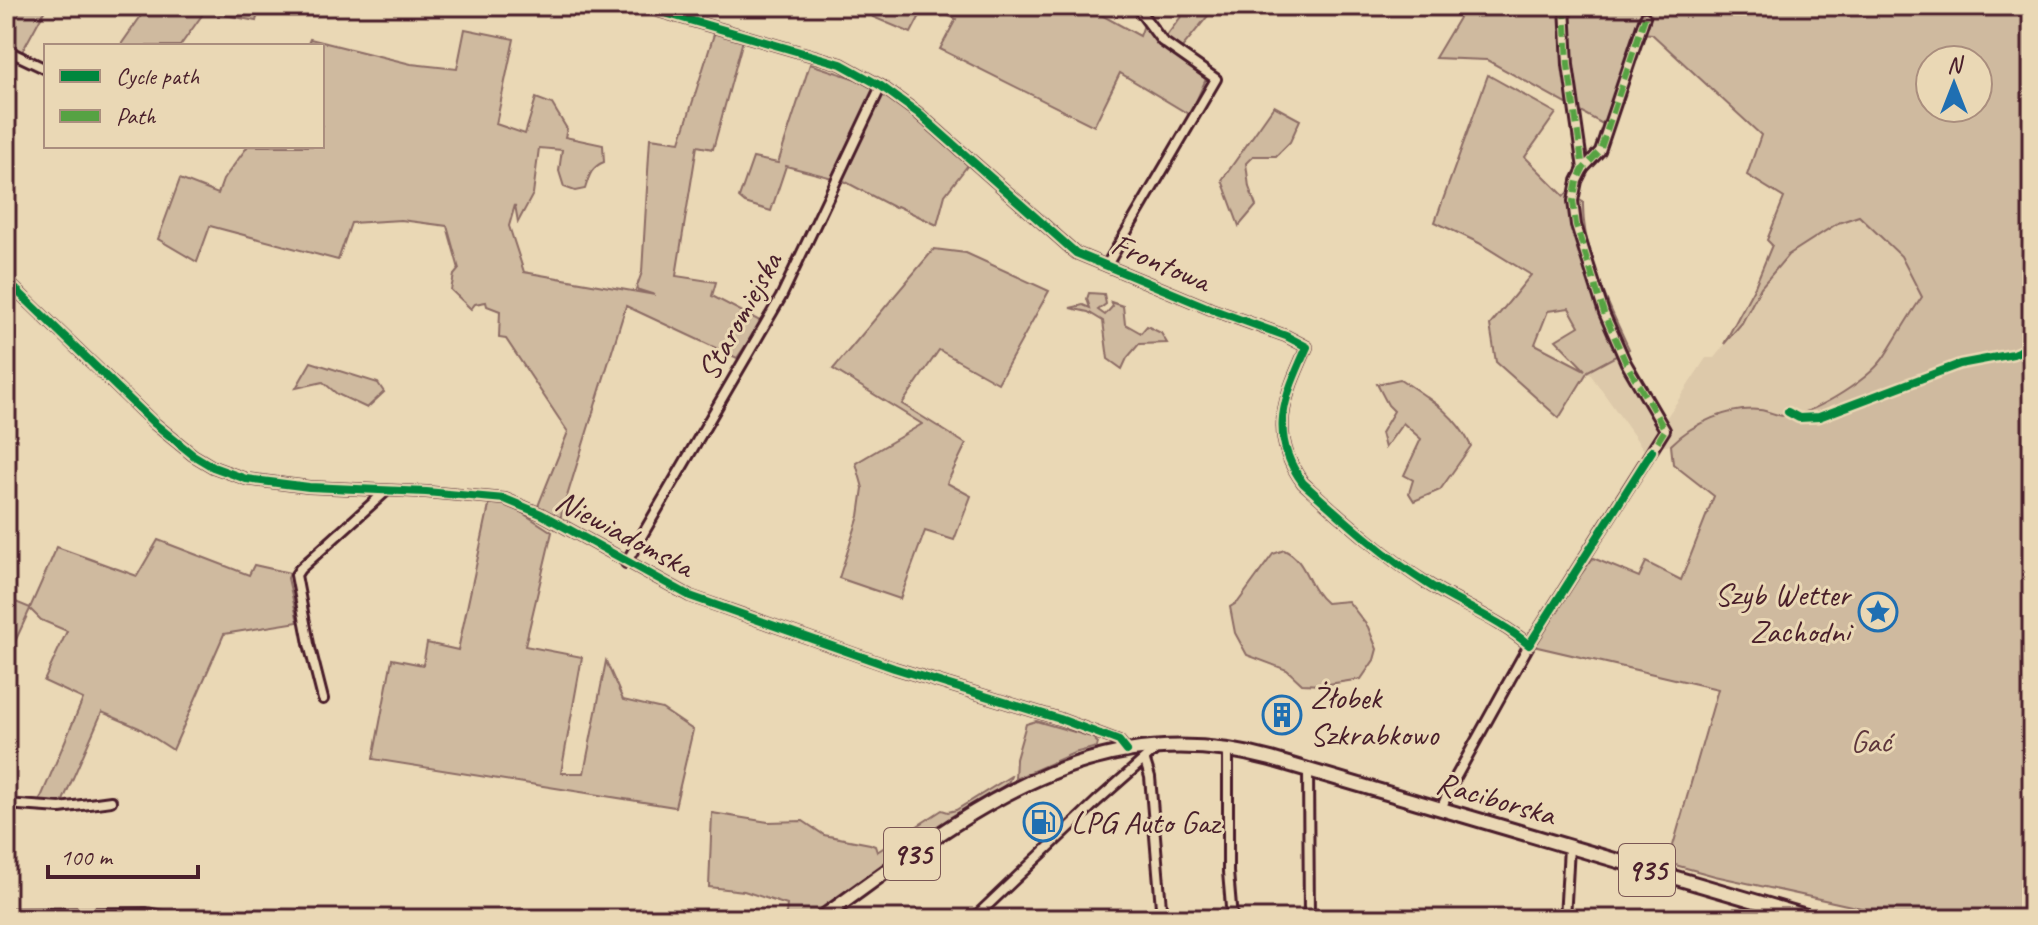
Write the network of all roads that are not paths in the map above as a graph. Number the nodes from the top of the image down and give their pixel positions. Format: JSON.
{"nodes":[{"id":1,"x":641,"y":6,"type":"edge"},
{"id":2,"x":1136,"y":6,"type":"edge"},
{"id":3,"x":1565,"y":6,"type":"edge"},
{"id":4,"x":1645,"y":17,"type":"dead end"},
{"id":5,"x":6,"y":50,"type":"edge"},
{"id":6,"x":44,"y":68,"type":"edge"},
{"id":7,"x":881,"y":86,"type":"junction"},
{"id":8,"x":1583,"y":169,"type":"junction"},
{"id":9,"x":1107,"y":265,"type":"junction"},
{"id":10,"x":6,"y":280,"type":"edge"},
{"id":11,"x":386,"y":491,"type":"junction"},
{"id":12,"x":626,"y":563,"type":"junction"},
{"id":13,"x":1529,"y":645,"type":"junction"},
{"id":14,"x":323,"y":699,"type":"dead end"},
{"id":15,"x":1157,"y":747,"type":"junction"},
{"id":16,"x":1228,"y":749,"type":"junction"},
{"id":17,"x":1127,"y":751,"type":"junction"},
{"id":18,"x":1145,"y":761,"type":"junction"},
{"id":19,"x":1308,"y":770,"type":"junction"},
{"id":20,"x":111,"y":801,"type":"dead end"},
{"id":21,"x":6,"y":804,"type":"edge"},
{"id":22,"x":1443,"y":804,"type":"junction"},
{"id":23,"x":1569,"y":847,"type":"junction"},
{"id":24,"x":6,"y":916,"type":"edge"},
{"id":25,"x":169,"y":919,"type":"edge"},
{"id":26,"x":820,"y":919,"type":"edge"},
{"id":27,"x":973,"y":919,"type":"edge"},
{"id":28,"x":1162,"y":919,"type":"edge"},
{"id":29,"x":1232,"y":919,"type":"edge"},
{"id":30,"x":1309,"y":919,"type":"edge"},
{"id":31,"x":1565,"y":919,"type":"edge"},
{"id":32,"x":1816,"y":919,"type":"edge"}],
"edges":[{"from":1,"to":7,"type":"street","name":"Frontowa"},
{"from":2,"to":9,"type":"street"},
{"from":3,"to":8,"type":"street"},
{"from":4,"to":8,"type":"street"},
{"from":5,"to":6,"type":"street"},
{"from":7,"to":9,"type":"street","name":"Frontowa"},
{"from":7,"to":12,"type":"street","name":"Staromiejska"},
{"from":8,"to":13,"type":"street"},
{"from":9,"to":13,"type":"street","name":"Frontowa"},
{"from":10,"to":11,"type":"street","name":"Niewiadomska"},
{"from":11,"to":12,"type":"street","name":"Niewiadomska"},
{"from":11,"to":14,"type":"street"},
{"from":12,"to":17,"type":"street","name":"Niewiadomska"},
{"from":13,"to":22,"type":"street"},
{"from":15,"to":16,"type":"main road","name":"Raciborska","number":"935"},
{"from":15,"to":17,"type":"main road","name":"Raciborska","number":"935"},
{"from":15,"to":18,"type":"street"},
{"from":16,"to":19,"type":"main road","name":"Raciborska","number":"935"},
{"from":16,"to":29,"type":"street"},
{"from":17,"to":26,"type":"main road","name":"Raciborska","number":"935"},
{"from":18,"to":27,"type":"street"},
{"from":18,"to":28,"type":"street"},
{"from":19,"to":22,"type":"main road","name":"Raciborska","number":"935"},
{"from":19,"to":30,"type":"street"},
{"from":20,"to":21,"type":"street"},
{"from":22,"to":23,"type":"main road","name":"Raciborska","number":"935"},
{"from":23,"to":31,"type":"street"},
{"from":23,"to":32,"type":"main road","name":"Raciborska","number":"935"},
{"from":24,"to":25,"type":"main road"}]}
